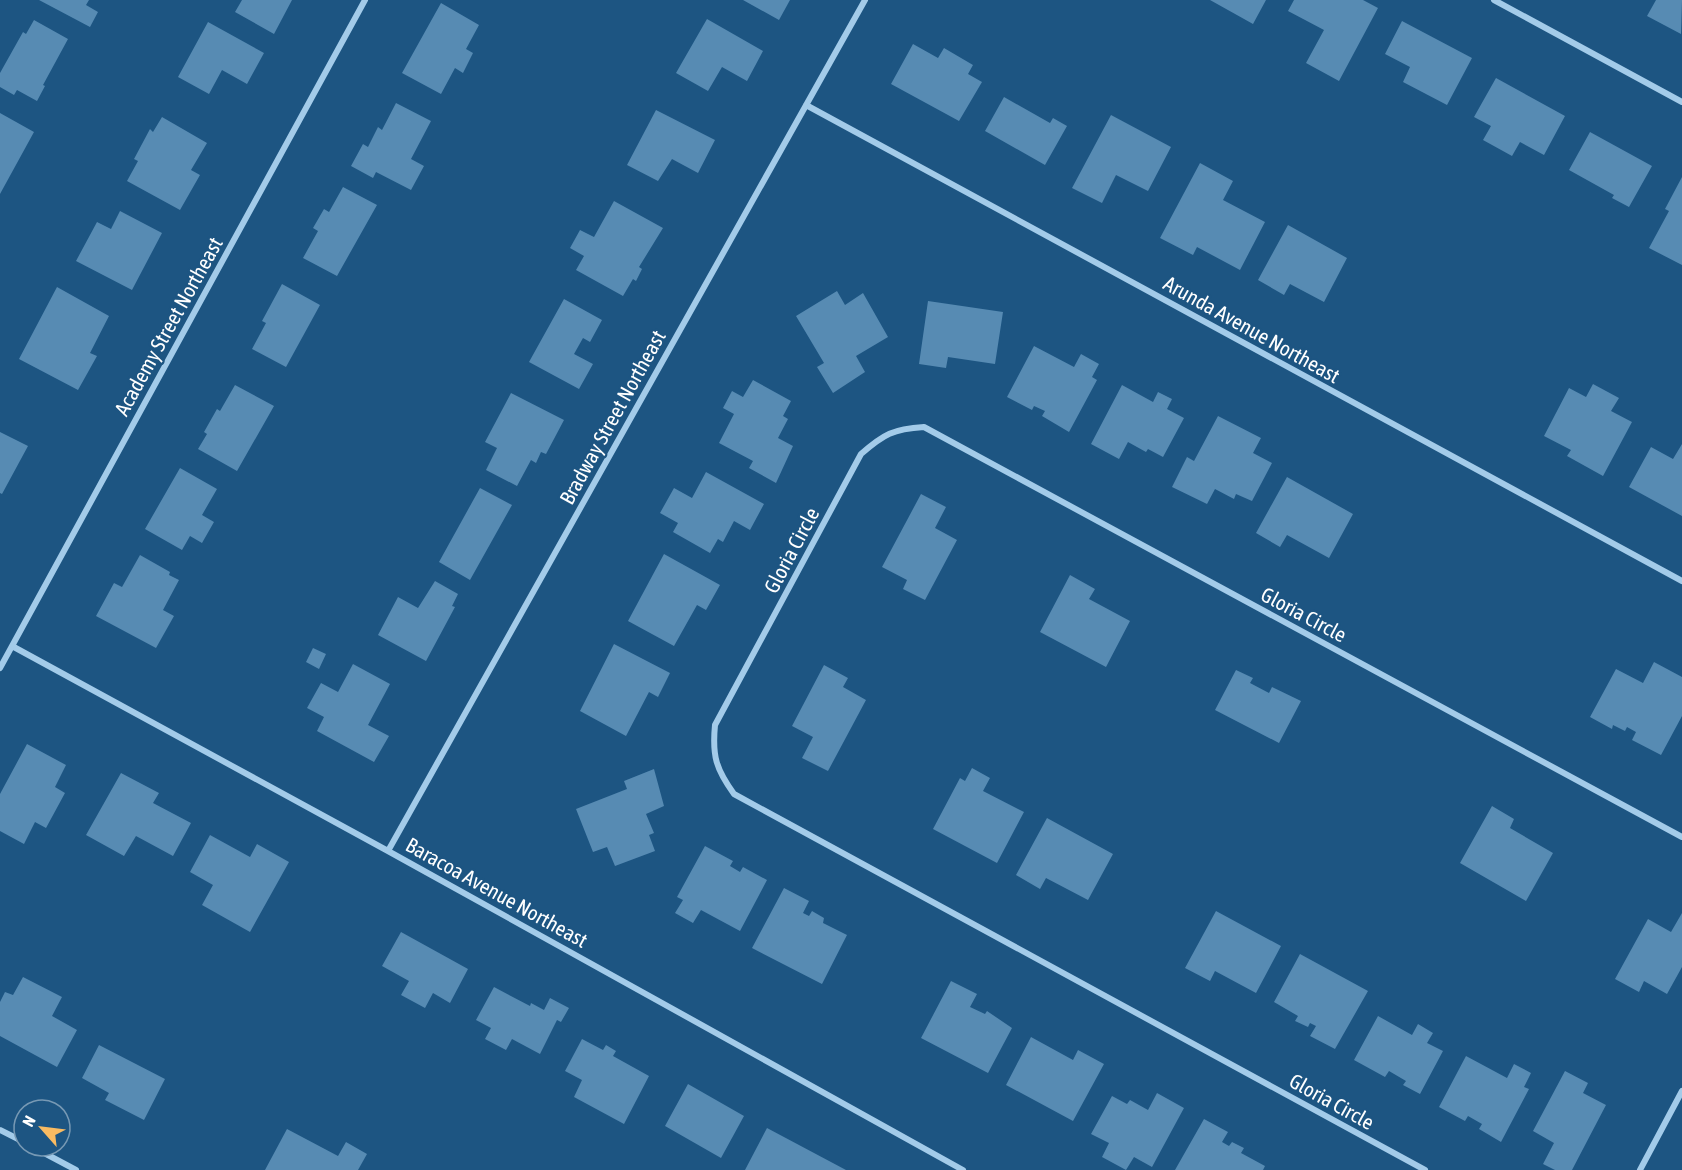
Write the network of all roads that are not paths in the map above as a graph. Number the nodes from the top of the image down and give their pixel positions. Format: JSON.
{"nodes":[{"id":1,"x":365,"y":0,"type":"edge"},
{"id":2,"x":865,"y":0,"type":"edge"},
{"id":3,"x":1494,"y":0,"type":"edge"},
{"id":4,"x":1682,"y":102,"type":"edge"},
{"id":5,"x":806,"y":105,"type":"junction"},
{"id":6,"x":1682,"y":581,"type":"edge"},
{"id":7,"x":12,"y":646,"type":"junction"},
{"id":8,"x":0,"y":668,"type":"edge"},
{"id":9,"x":1682,"y":837,"type":"edge"},
{"id":10,"x":388,"y":850,"type":"junction"},
{"id":11,"x":1682,"y":1091,"type":"edge"},
{"id":12,"x":53,"y":1158,"type":"edge"},
{"id":13,"x":75,"y":1170,"type":"edge"},
{"id":14,"x":963,"y":1170,"type":"edge"},
{"id":15,"x":1425,"y":1170,"type":"edge"},
{"id":16,"x":1640,"y":1170,"type":"edge"}],
"edges":[{"from":1,"to":7,"type":"street","name":"Academy Street Northeast"},
{"from":2,"to":5,"type":"street","name":"Bradway Street Northeast"},
{"from":3,"to":4,"type":"street"},
{"from":5,"to":6,"type":"street","name":"Arunda Avenue Northeast"},
{"from":5,"to":10,"type":"street","name":"Bradway Street Northeast"},
{"from":7,"to":8,"type":"street","name":"Academy Street Northeast"},
{"from":7,"to":10,"type":"street","name":"Baracoa Avenue Northeast"},
{"from":9,"to":15,"type":"street","name":"Gloria Circle"},
{"from":10,"to":14,"type":"street","name":"Baracoa Avenue Northeast"},
{"from":11,"to":16,"type":"street"},
{"from":12,"to":13,"type":"street"}]}
